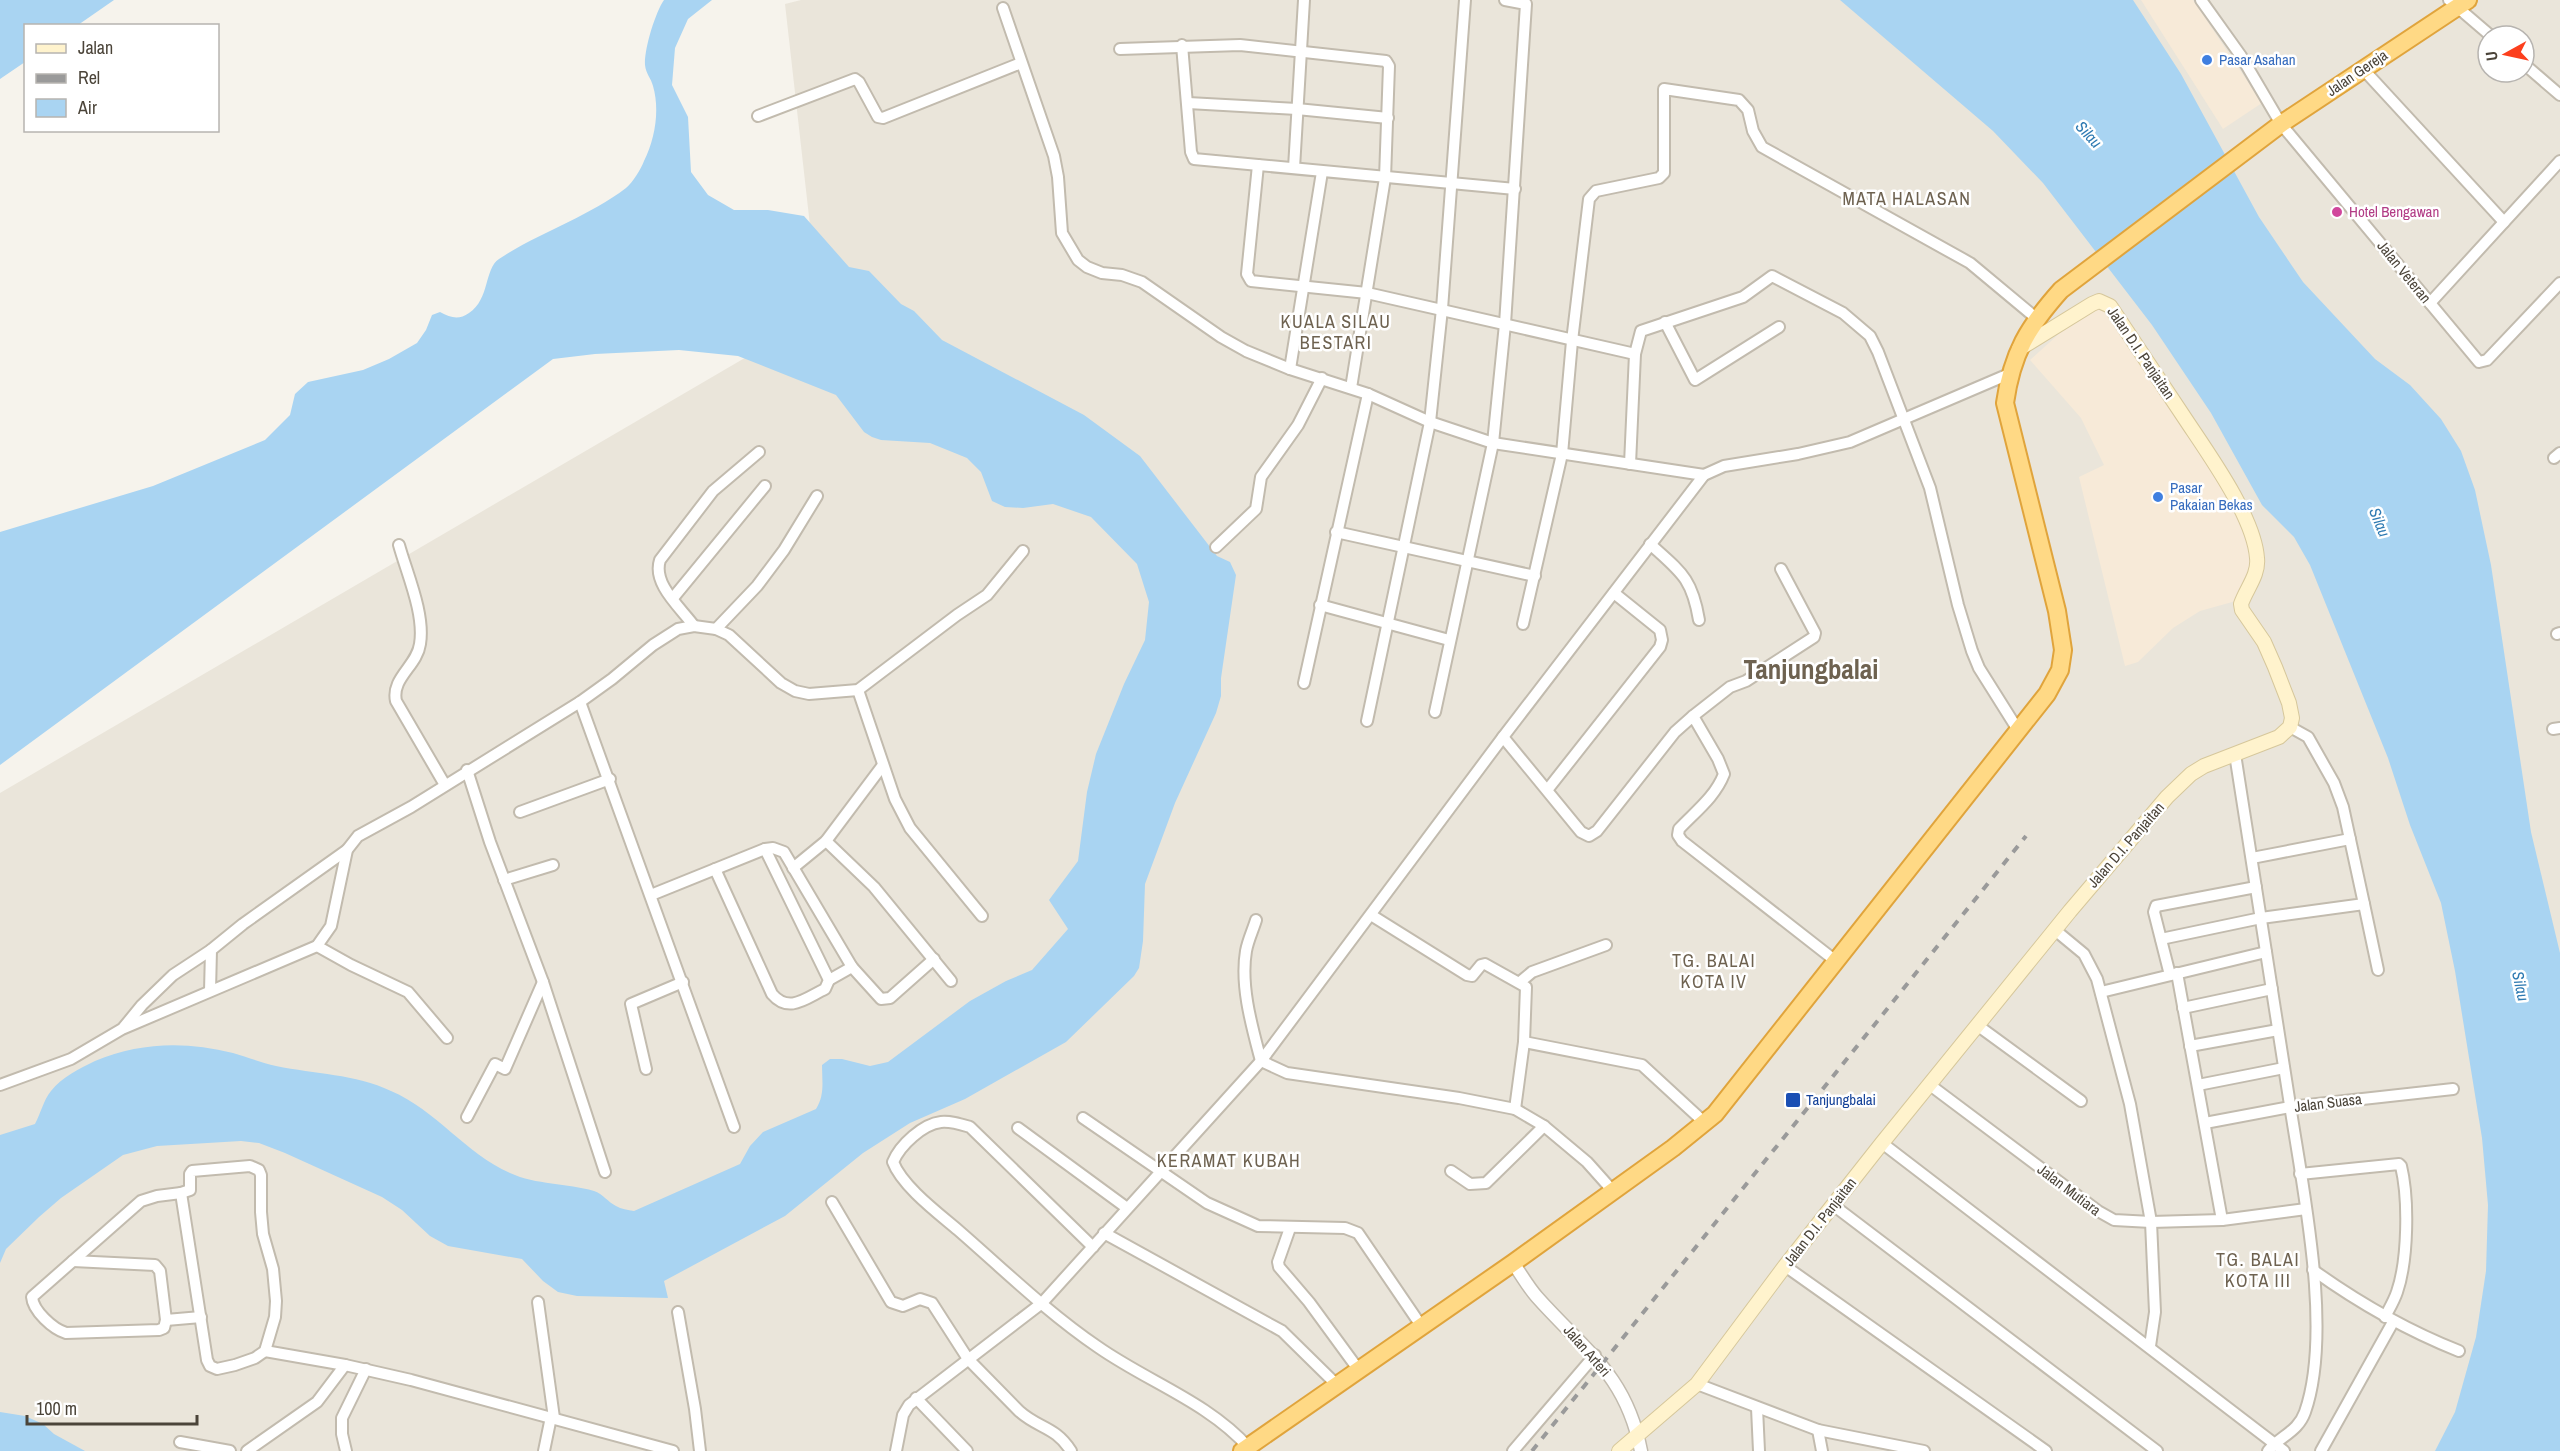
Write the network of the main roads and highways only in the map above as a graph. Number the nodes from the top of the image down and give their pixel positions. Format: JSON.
{"nodes":[{"id":1,"x":2458,"y":2,"type":"edge"},
{"id":2,"x":2019,"y":349,"type":"junction"},
{"id":3,"x":1245,"y":1450,"type":"edge"},
{"id":4,"x":1619,"y":1451,"type":"edge"}],
"edges":[{"from":1,"to":2,"type":"highway","name":"Jalan Gereja"},
{"from":2,"to":3,"type":"highway","name":"Jalan Gereja"},
{"from":2,"to":4,"type":"main road","name":"Jalan D.I. Panjaitan"}]}
